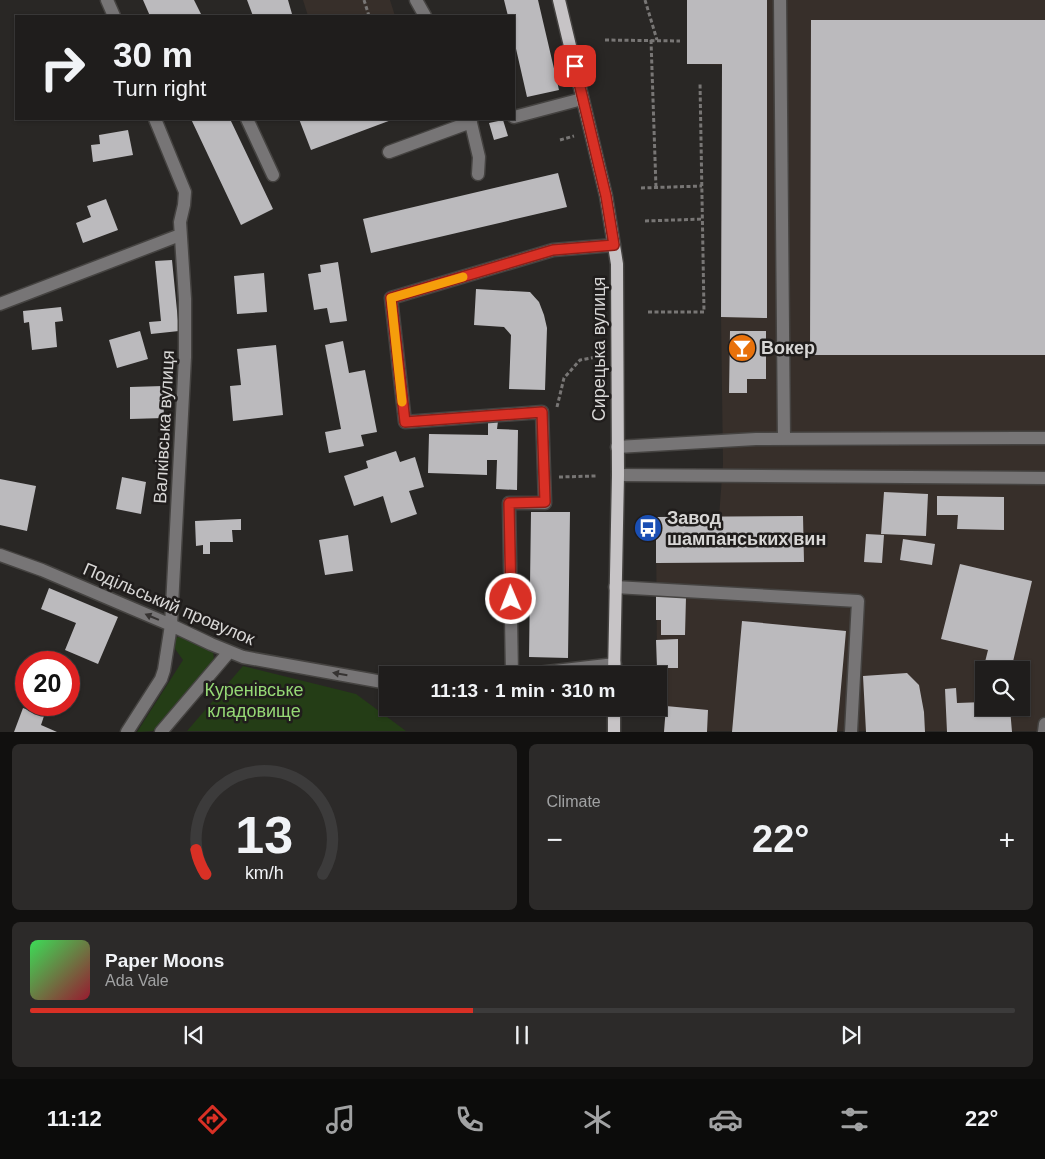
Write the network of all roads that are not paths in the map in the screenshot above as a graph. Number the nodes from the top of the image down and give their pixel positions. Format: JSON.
{"nodes":[{"id":1,"x":107,"y":0,"type":"edge"},
{"id":2,"x":416,"y":0,"type":"edge"},
{"id":3,"x":559,"y":0,"type":"edge"},
{"id":4,"x":780,"y":0,"type":"edge"},
{"id":5,"x":114,"y":15,"type":"edge"},
{"id":6,"x":424,"y":15,"type":"edge"},
{"id":7,"x":582,"y":99,"type":"junction"},
{"id":8,"x":515,"y":117,"type":"edge"},
{"id":9,"x":155,"y":120,"type":"edge"},
{"id":10,"x":247,"y":120,"type":"edge"},
{"id":11,"x":470,"y":120,"type":"edge"},
{"id":12,"x":389,"y":152,"type":"dead end"},
{"id":13,"x":478,"y":174,"type":"dead end"},
{"id":14,"x":273,"y":176,"type":"dead end"},
{"id":15,"x":180,"y":235,"type":"junction"},
{"id":16,"x":614,"y":245,"type":"junction"},
{"id":17,"x":0,"y":304,"type":"edge"},
{"id":18,"x":1045,"y":438,"type":"edge"},
{"id":19,"x":784,"y":439,"type":"junction"},
{"id":20,"x":617,"y":447,"type":"junction"},
{"id":21,"x":618,"y":475,"type":"junction"},
{"id":22,"x":1045,"y":478,"type":"edge"},
{"id":23,"x":0,"y":555,"type":"edge"},
{"id":24,"x":615,"y":587,"type":"junction"},
{"id":25,"x":171,"y":625,"type":"junction"},
{"id":26,"x":229,"y":652,"type":"junction"},
{"id":27,"x":512,"y":666,"type":"edge"},
{"id":28,"x":614,"y":666,"type":"edge"},
{"id":29,"x":379,"y":681,"type":"edge"},
{"id":30,"x":614,"y":716,"type":"edge"},
{"id":31,"x":1045,"y":724,"type":"edge"},
{"id":32,"x":127,"y":732,"type":"edge"},
{"id":33,"x":161,"y":732,"type":"edge"},
{"id":34,"x":614,"y":732,"type":"edge"},
{"id":35,"x":851,"y":732,"type":"edge"},
{"id":36,"x":1044,"y":732,"type":"edge"}],
"edges":[{"from":1,"to":5,"type":"street"},
{"from":2,"to":6,"type":"street"},
{"from":3,"to":7,"type":"main road","name":"Сирецька вулиця"},
{"from":4,"to":19,"type":"street"},
{"from":7,"to":8,"type":"street"},
{"from":7,"to":16,"type":"main road","name":"Сирецька вулиця"},
{"from":9,"to":15,"type":"street","name":"Валківська вулиця"},
{"from":10,"to":14,"type":"street"},
{"from":11,"to":12,"type":"street"},
{"from":11,"to":13,"type":"street"},
{"from":15,"to":17,"type":"street"},
{"from":15,"to":25,"type":"street","name":"Валківська вулиця"},
{"from":16,"to":20,"type":"main road","name":"Сирецька вулиця"},
{"from":16,"to":27,"type":"street"},
{"from":18,"to":19,"type":"street"},
{"from":19,"to":20,"type":"street"},
{"from":20,"to":21,"type":"main road","name":"Сирецька вулиця"},
{"from":21,"to":22,"type":"street"},
{"from":21,"to":24,"type":"main road","name":"Сирецька вулиця"},
{"from":25,"to":23,"type":"street","name":"Подільський провулок","one_way":true},
{"from":24,"to":28,"type":"main road","name":"Сирецька вулиця"},
{"from":24,"to":35,"type":"street"},
{"from":25,"to":26,"type":"street","name":"Подільський провулок"},
{"from":25,"to":32,"type":"street","name":"Валківська вулиця"},
{"from":29,"to":26,"type":"street","name":"Подільський провулок","one_way":true},
{"from":26,"to":33,"type":"street"},
{"from":30,"to":34,"type":"main road"},
{"from":31,"to":36,"type":"street"}]}
